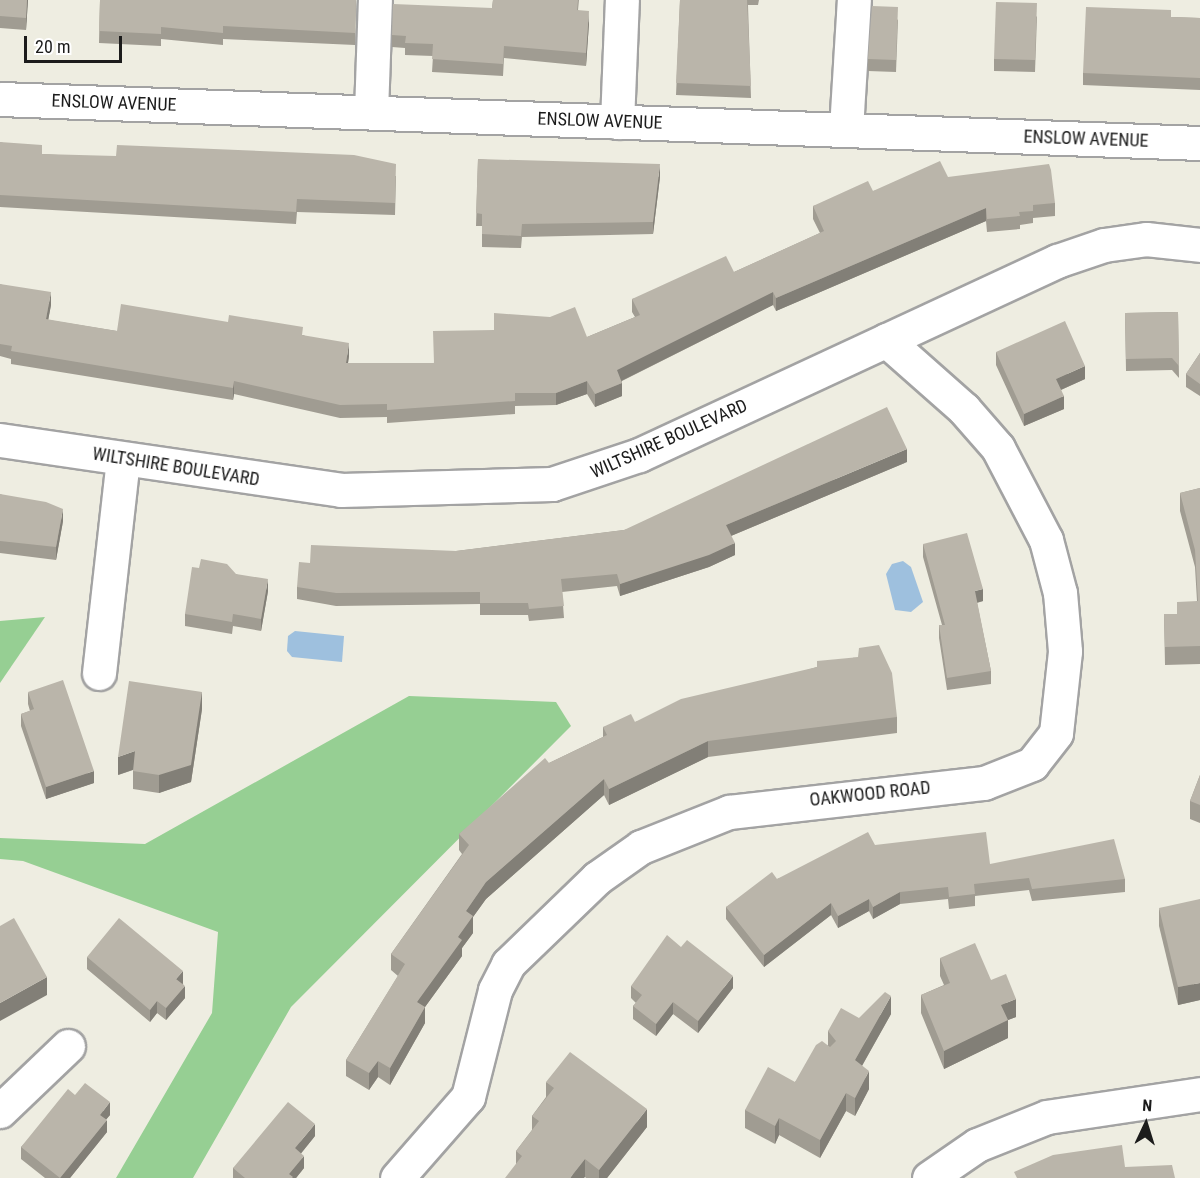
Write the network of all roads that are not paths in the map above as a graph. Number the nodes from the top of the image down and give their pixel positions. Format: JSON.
{"nodes":[{"id":1,"x":375,"y":0,"type":"edge"},
{"id":2,"x":622,"y":0,"type":"edge"},
{"id":3,"x":854,"y":0,"type":"edge"},
{"id":4,"x":0,"y":99,"type":"edge"},
{"id":5,"x":371,"y":112,"type":"junction"},
{"id":6,"x":617,"y":122,"type":"junction"},
{"id":7,"x":846,"y":129,"type":"junction"},
{"id":8,"x":1200,"y":143,"type":"edge"},
{"id":9,"x":1200,"y":245,"type":"edge"},
{"id":10,"x":886,"y":340,"type":"junction"},
{"id":11,"x":0,"y":440,"type":"edge"},
{"id":12,"x":123,"y":460,"type":"junction"},
{"id":13,"x":99,"y":673,"type":"dead end"},
{"id":14,"x":68,"y":1046,"type":"dead end"},
{"id":15,"x":1200,"y":1094,"type":"edge"},
{"id":16,"x":0,"y":1111,"type":"edge"},
{"id":17,"x":397,"y":1178,"type":"edge"},
{"id":18,"x":929,"y":1178,"type":"edge"}],
"edges":[{"from":1,"to":5,"type":"street"},
{"from":2,"to":6,"type":"street"},
{"from":3,"to":7,"type":"street"},
{"from":4,"to":5,"type":"street","name":"ENSLOW AVENUE"},
{"from":5,"to":6,"type":"street","name":"ENSLOW AVENUE"},
{"from":6,"to":7,"type":"street","name":"ENSLOW AVENUE"},
{"from":7,"to":8,"type":"street","name":"ENSLOW AVENUE"},
{"from":9,"to":10,"type":"street","name":"WILTSHIRE BOULEVARD"},
{"from":10,"to":12,"type":"street","name":"WILTSHIRE BOULEVARD"},
{"from":10,"to":17,"type":"street","name":"OAKWOOD ROAD"},
{"from":11,"to":12,"type":"street","name":"WILTSHIRE BOULEVARD"},
{"from":12,"to":13,"type":"street"},
{"from":14,"to":16,"type":"street"},
{"from":15,"to":18,"type":"street"}]}
